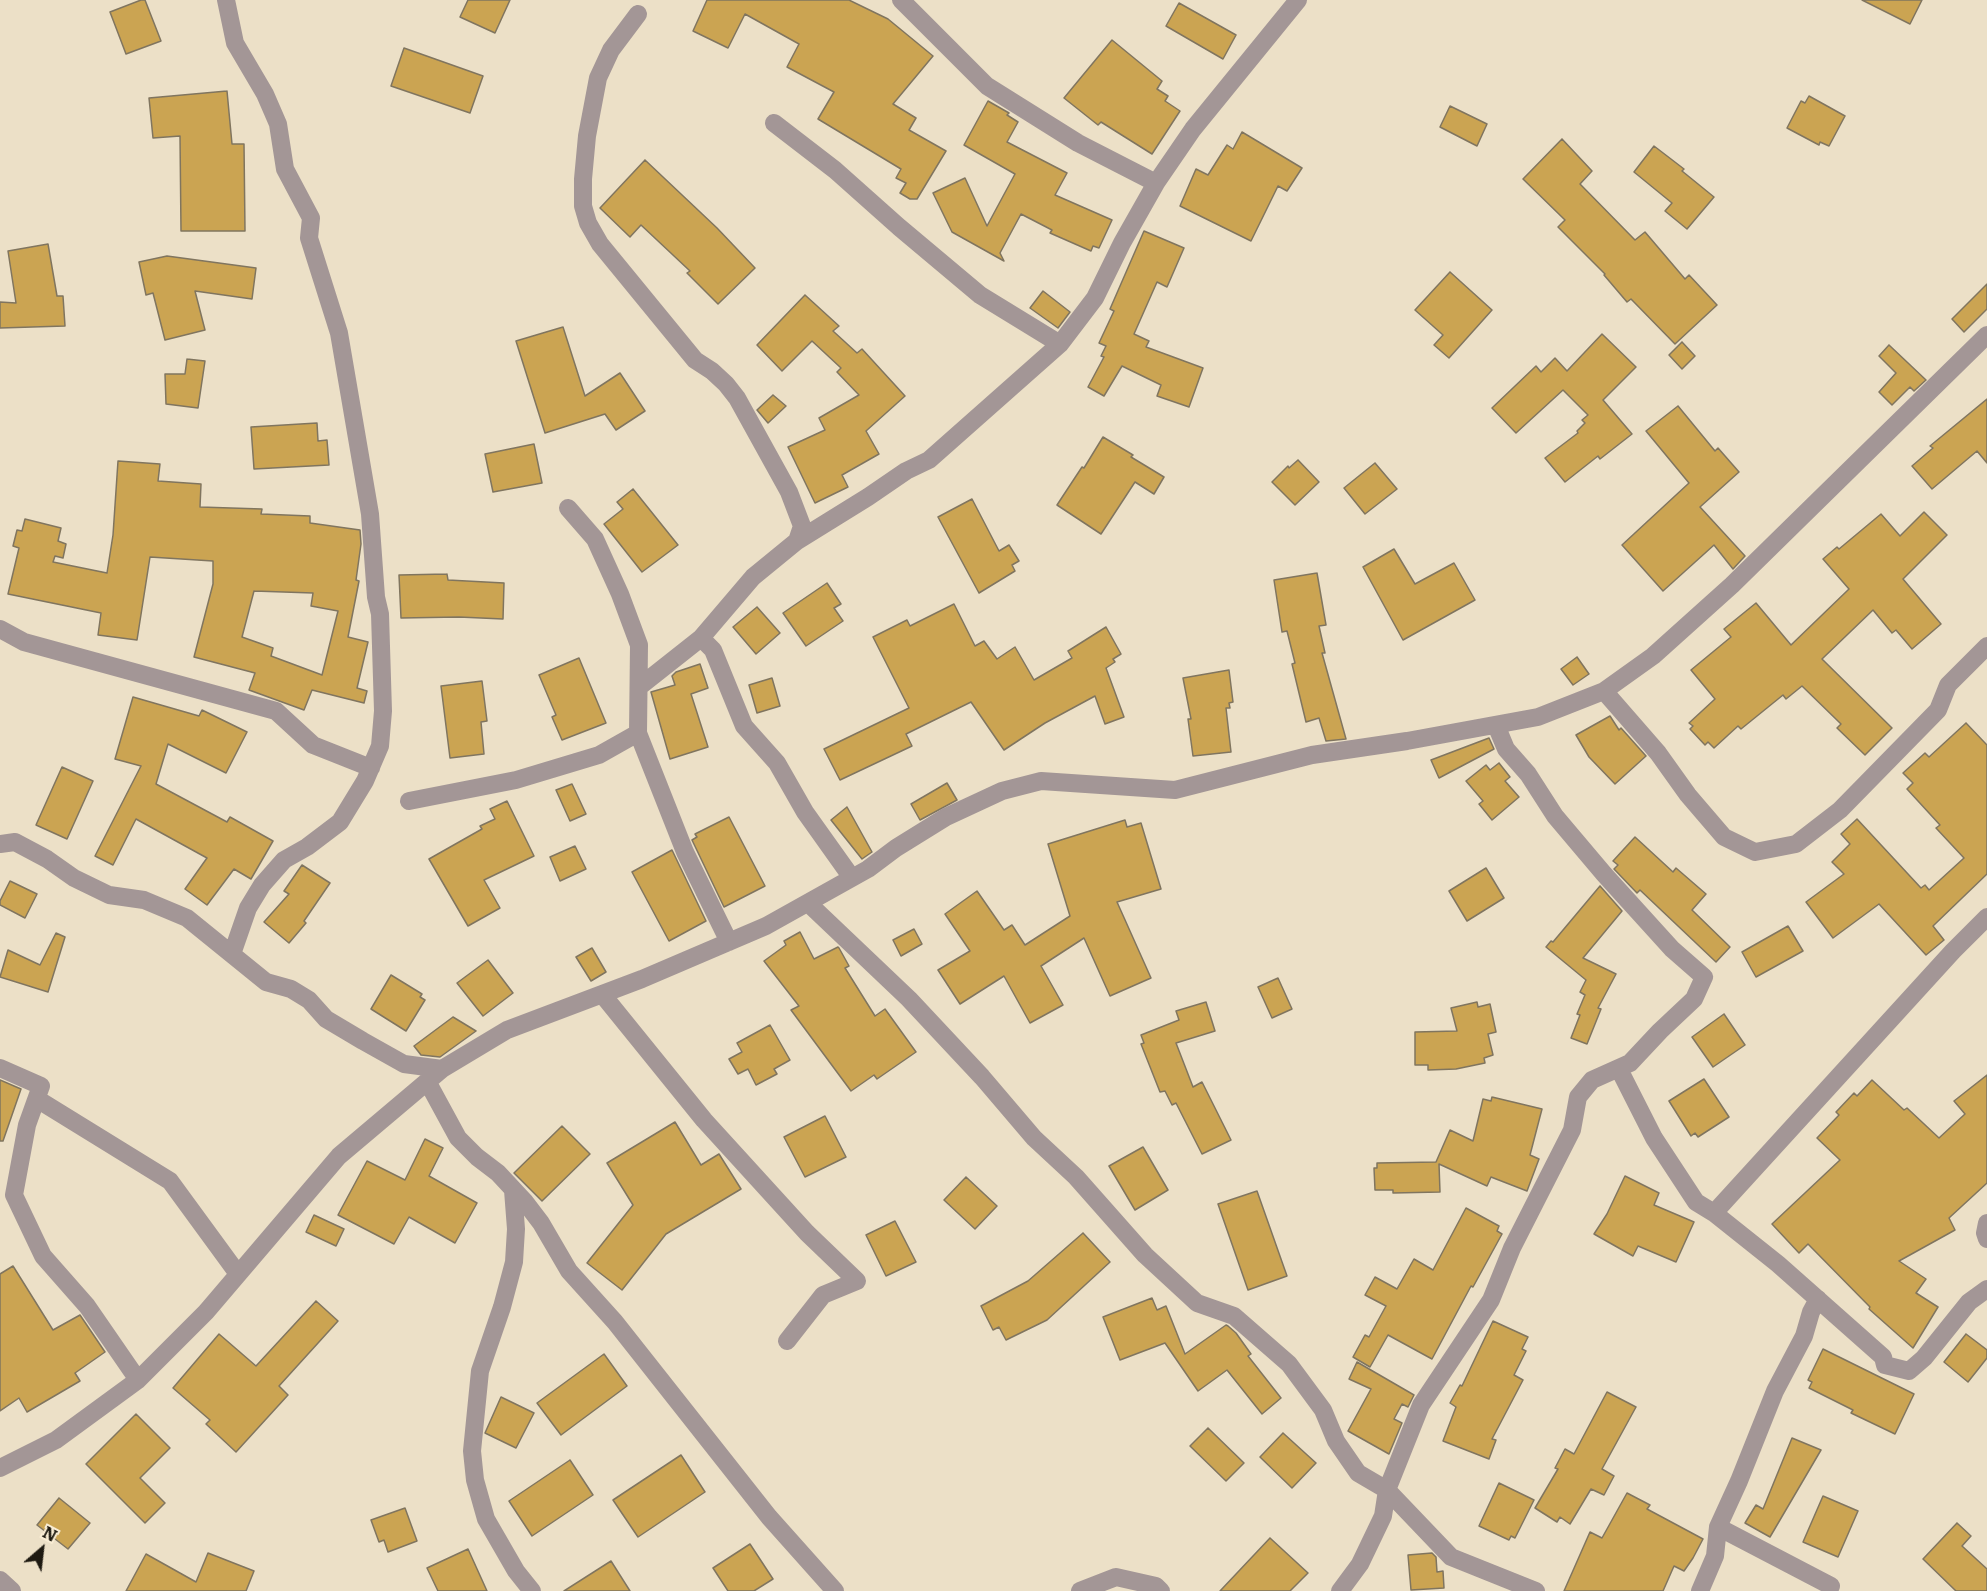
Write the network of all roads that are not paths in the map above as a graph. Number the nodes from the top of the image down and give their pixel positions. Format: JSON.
{"nodes":[{"id":1,"x":226,"y":0,"type":"edge"},
{"id":2,"x":901,"y":0,"type":"edge"},
{"id":3,"x":1298,"y":0,"type":"edge"},
{"id":4,"x":638,"y":15,"type":"dead end"},
{"id":5,"x":774,"y":123,"type":"dead end"},
{"id":6,"x":1156,"y":183,"type":"junction"},
{"id":7,"x":1987,"y":335,"type":"edge"},
{"id":8,"x":1060,"y":344,"type":"junction"},
{"id":9,"x":568,"y":508,"type":"dead end"},
{"id":10,"x":797,"y":540,"type":"junction"},
{"id":11,"x":0,"y":629,"type":"edge"},
{"id":12,"x":701,"y":638,"type":"junction"},
{"id":13,"x":1987,"y":646,"type":"edge"},
{"id":14,"x":639,"y":687,"type":"junction"},
{"id":15,"x":1604,"y":691,"type":"junction"},
{"id":16,"x":1496,"y":725,"type":"junction"},
{"id":17,"x":638,"y":733,"type":"junction"},
{"id":18,"x":371,"y":768,"type":"junction"},
{"id":19,"x":410,"y":801,"type":"dead end"},
{"id":20,"x":0,"y":844,"type":"edge"},
{"id":21,"x":852,"y":878,"type":"junction"},
{"id":22,"x":808,"y":903,"type":"junction"},
{"id":23,"x":1987,"y":917,"type":"edge"},
{"id":24,"x":729,"y":942,"type":"junction"},
{"id":25,"x":232,"y":954,"type":"junction"},
{"id":26,"x":602,"y":994,"type":"junction"},
{"id":27,"x":405,"y":1064,"type":"junction"},
{"id":28,"x":0,"y":1068,"type":"edge"},
{"id":29,"x":442,"y":1069,"type":"junction"},
{"id":30,"x":1619,"y":1069,"type":"junction"},
{"id":31,"x":427,"y":1081,"type":"junction"},
{"id":32,"x":37,"y":1099,"type":"junction"},
{"id":33,"x":405,"y":1099,"type":"junction"},
{"id":34,"x":513,"y":1190,"type":"junction"},
{"id":35,"x":1714,"y":1213,"type":"junction"},
{"id":36,"x":1987,"y":1224,"type":"edge"},
{"id":37,"x":1987,"y":1239,"type":"edge"},
{"id":38,"x":238,"y":1274,"type":"junction"},
{"id":39,"x":1987,"y":1288,"type":"edge"},
{"id":40,"x":1818,"y":1299,"type":"junction"},
{"id":41,"x":787,"y":1341,"type":"dead end"},
{"id":42,"x":138,"y":1380,"type":"junction"},
{"id":43,"x":0,"y":1468,"type":"edge"},
{"id":44,"x":1387,"y":1490,"type":"junction"},
{"id":45,"x":1718,"y":1527,"type":"junction"},
{"id":46,"x":0,"y":1580,"type":"edge"},
{"id":47,"x":1831,"y":1586,"type":"dead end"},
{"id":48,"x":12,"y":1591,"type":"edge"},
{"id":49,"x":531,"y":1591,"type":"edge"},
{"id":50,"x":835,"y":1591,"type":"edge"},
{"id":51,"x":1080,"y":1591,"type":"edge"},
{"id":52,"x":1161,"y":1591,"type":"edge"},
{"id":53,"x":1340,"y":1591,"type":"edge"},
{"id":54,"x":1536,"y":1591,"type":"edge"},
{"id":55,"x":1700,"y":1591,"type":"edge"}],
"edges":[{"from":1,"to":18,"type":"street"},
{"from":2,"to":6,"type":"street"},
{"from":3,"to":6,"type":"street"},
{"from":4,"to":10,"type":"street"},
{"from":5,"to":8,"type":"street"},
{"from":6,"to":8,"type":"street"},
{"from":7,"to":15,"type":"street"},
{"from":8,"to":10,"type":"street"},
{"from":9,"to":14,"type":"street"},
{"from":10,"to":12,"type":"street"},
{"from":11,"to":18,"type":"street"},
{"from":12,"to":14,"type":"street"},
{"from":12,"to":21,"type":"street"},
{"from":13,"to":15,"type":"street"},
{"from":14,"to":17,"type":"street"},
{"from":15,"to":16,"type":"street"},
{"from":16,"to":21,"type":"street"},
{"from":16,"to":30,"type":"street"},
{"from":17,"to":19,"type":"street"},
{"from":17,"to":24,"type":"street"},
{"from":18,"to":25,"type":"street"},
{"from":20,"to":25,"type":"street"},
{"from":21,"to":22,"type":"street"},
{"from":22,"to":24,"type":"street"},
{"from":22,"to":44,"type":"street"},
{"from":23,"to":35,"type":"street"},
{"from":24,"to":26,"type":"street"},
{"from":25,"to":27,"type":"street"},
{"from":26,"to":29,"type":"street"},
{"from":26,"to":41,"type":"street"},
{"from":27,"to":29,"type":"street"},
{"from":27,"to":33,"type":"street"},
{"from":28,"to":32,"type":"street"},
{"from":29,"to":31,"type":"street"},
{"from":30,"to":35,"type":"street"},
{"from":30,"to":44,"type":"street"},
{"from":31,"to":33,"type":"street"},
{"from":31,"to":34,"type":"street"},
{"from":32,"to":38,"type":"street"},
{"from":32,"to":42,"type":"street"},
{"from":33,"to":38,"type":"street"},
{"from":34,"to":49,"type":"street"},
{"from":34,"to":50,"type":"street"},
{"from":35,"to":40,"type":"street"},
{"from":36,"to":37,"type":"street"},
{"from":38,"to":42,"type":"street"},
{"from":39,"to":40,"type":"street"},
{"from":40,"to":45,"type":"street"},
{"from":42,"to":43,"type":"street"},
{"from":44,"to":53,"type":"street"},
{"from":44,"to":54,"type":"street"},
{"from":45,"to":47,"type":"street"},
{"from":45,"to":55,"type":"street"},
{"from":46,"to":48,"type":"street"},
{"from":51,"to":52,"type":"street"}]}
